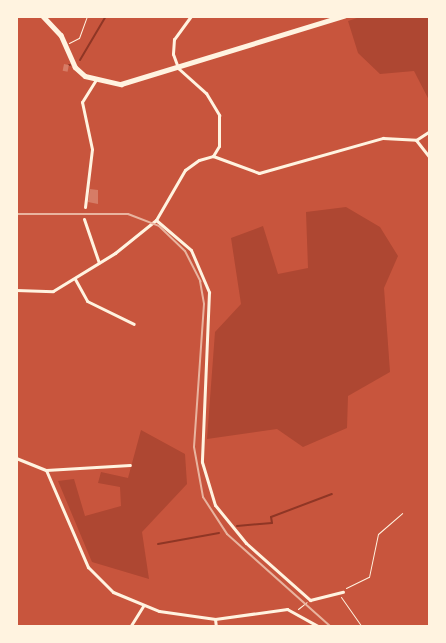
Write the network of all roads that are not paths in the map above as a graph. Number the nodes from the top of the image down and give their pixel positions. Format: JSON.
{"nodes":[{"id":1,"x":43,"y":16,"type":"edge"},
{"id":2,"x":191,"y":16,"type":"edge"},
{"id":3,"x":344,"y":16,"type":"edge"},
{"id":4,"x":178,"y":68,"type":"junction"},
{"id":5,"x":95,"y":81,"type":"junction"},
{"id":6,"x":430,"y":131,"type":"edge"},
{"id":7,"x":416,"y":140,"type":"junction"},
{"id":8,"x":213,"y":156,"type":"junction"},
{"id":9,"x":430,"y":158,"type":"edge"},
{"id":10,"x":86,"y":207,"type":"dead end"},
{"id":11,"x":84,"y":219,"type":"dead end"},
{"id":12,"x":156,"y":220,"type":"junction"},
{"id":13,"x":99,"y":263,"type":"junction"},
{"id":14,"x":76,"y":279,"type":"junction"},
{"id":15,"x":16,"y":290,"type":"edge"},
{"id":16,"x":134,"y":324,"type":"dead end"},
{"id":17,"x":16,"y":458,"type":"edge"},
{"id":18,"x":130,"y":465,"type":"dead end"},
{"id":19,"x":46,"y":470,"type":"junction"},
{"id":20,"x":341,"y":592,"type":"road end"},
{"id":21,"x":142,"y":606,"type":"junction"},
{"id":22,"x":215,"y":619,"type":"junction"},
{"id":23,"x":130,"y":627,"type":"edge"},
{"id":24,"x":216,"y":627,"type":"edge"},
{"id":25,"x":320,"y":627,"type":"edge"}],
"edges":[{"from":1,"to":5,"type":"main road"},
{"from":2,"to":4,"type":"street"},
{"from":3,"to":4,"type":"main road"},
{"from":4,"to":5,"type":"main road"},
{"from":4,"to":8,"type":"street"},
{"from":5,"to":10,"type":"street"},
{"from":6,"to":7,"type":"street"},
{"from":7,"to":8,"type":"street"},
{"from":7,"to":9,"type":"street"},
{"from":8,"to":12,"type":"street"},
{"from":11,"to":13,"type":"street"},
{"from":12,"to":13,"type":"street"},
{"from":12,"to":20,"type":"street"},
{"from":13,"to":14,"type":"street"},
{"from":14,"to":15,"type":"street"},
{"from":14,"to":16,"type":"street"},
{"from":17,"to":19,"type":"street"},
{"from":18,"to":19,"type":"street"},
{"from":19,"to":21,"type":"street"},
{"from":21,"to":22,"type":"street"},
{"from":21,"to":23,"type":"street"},
{"from":22,"to":24,"type":"street"},
{"from":22,"to":25,"type":"street"}]}
